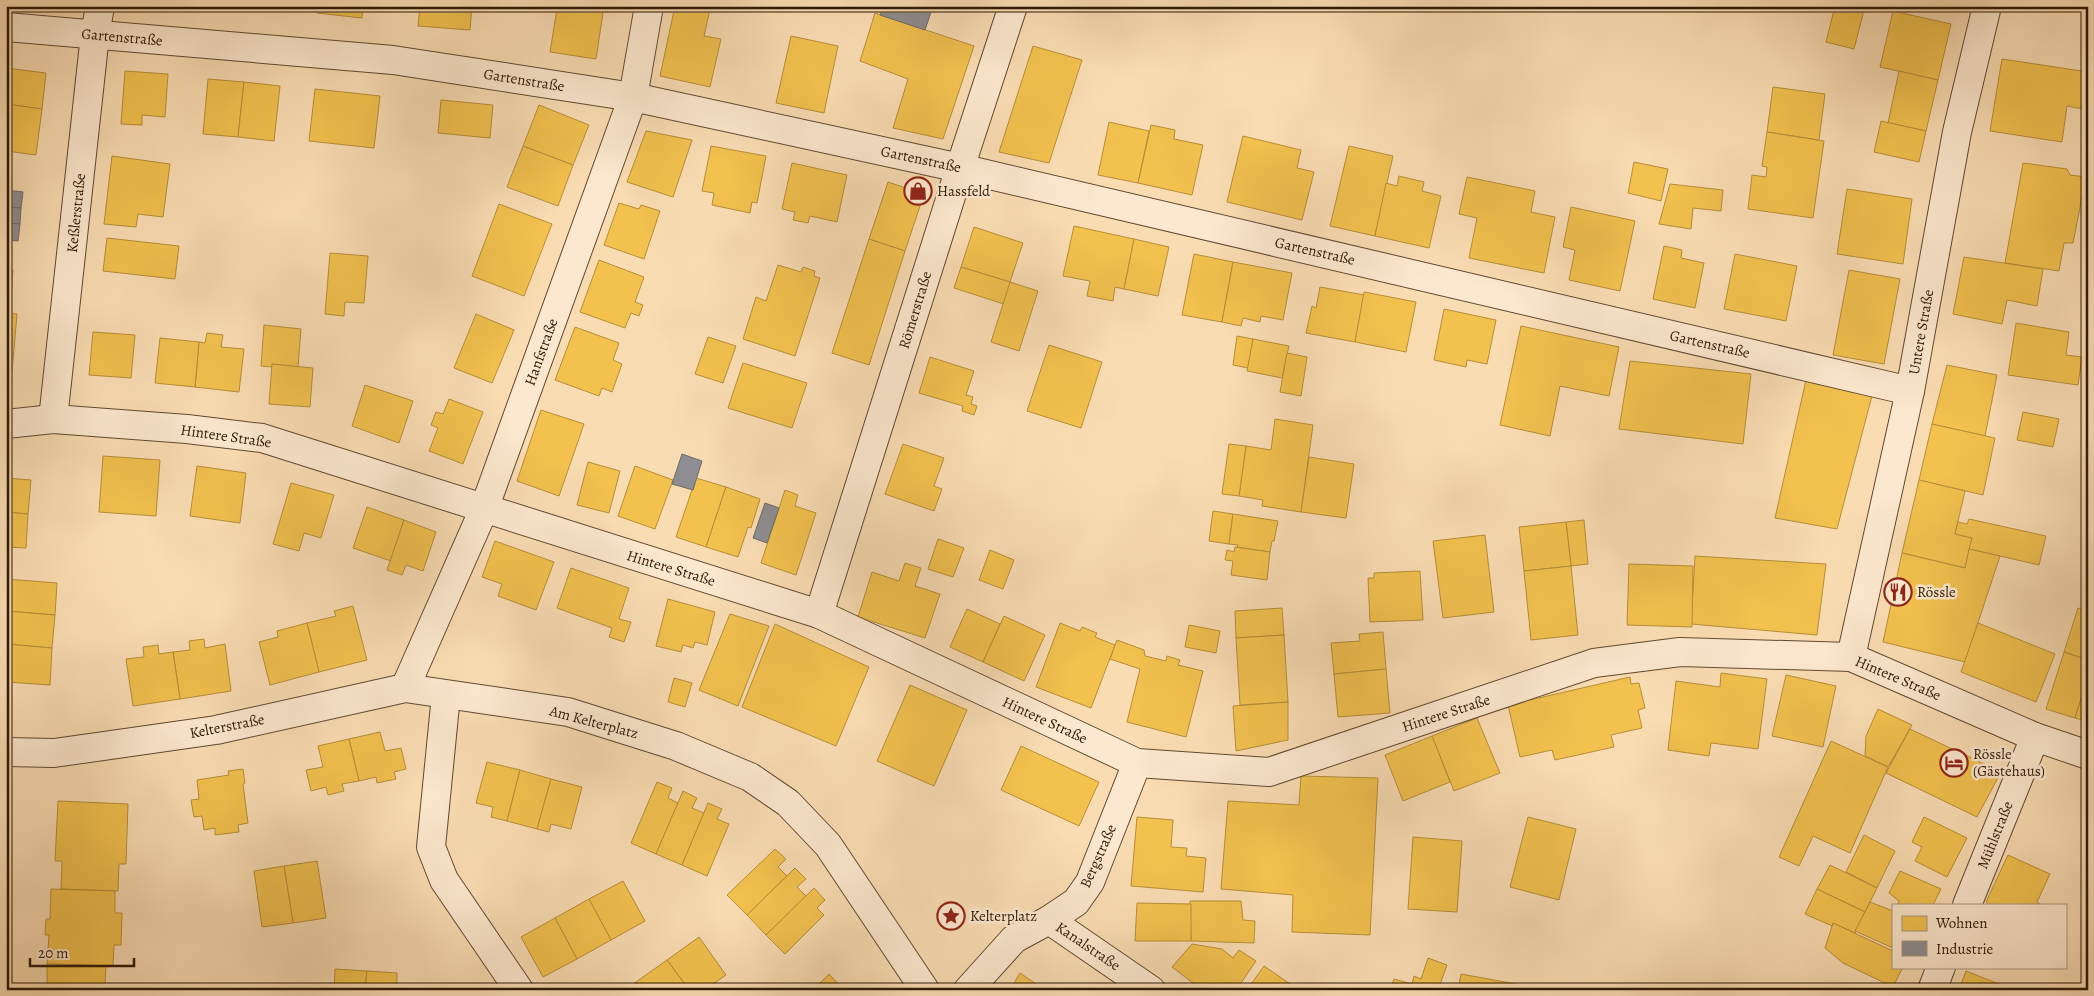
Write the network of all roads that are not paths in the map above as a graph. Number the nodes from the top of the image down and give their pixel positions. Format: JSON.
{"nodes":[{"id":1,"x":100,"y":6,"type":"edge"},
{"id":2,"x":649,"y":6,"type":"edge"},
{"id":3,"x":1013,"y":6,"type":"edge"},
{"id":4,"x":1987,"y":6,"type":"edge"},
{"id":5,"x":6,"y":27,"type":"edge"},
{"id":6,"x":95,"y":35,"type":"junction"},
{"id":7,"x":633,"y":97,"type":"junction"},
{"id":8,"x":960,"y":168,"type":"junction"},
{"id":9,"x":1910,"y":391,"type":"junction"},
{"id":10,"x":53,"y":419,"type":"junction"},
{"id":11,"x":6,"y":424,"type":"edge"},
{"id":12,"x":484,"y":509,"type":"junction"},
{"id":13,"x":820,"y":614,"type":"junction"},
{"id":14,"x":1851,"y":657,"type":"junction"},
{"id":15,"x":405,"y":688,"type":"junction"},
{"id":16,"x":446,"y":695,"type":"junction"},
{"id":17,"x":2036,"y":737,"type":"junction"},
{"id":18,"x":6,"y":752,"type":"edge"},
{"id":19,"x":2088,"y":755,"type":"edge"},
{"id":20,"x":1137,"y":763,"type":"junction"},
{"id":21,"x":1967,"y":904,"type":"edge"},
{"id":22,"x":1049,"y":920,"type":"junction"},
{"id":23,"x":1941,"y":968,"type":"edge"},
{"id":24,"x":519,"y":990,"type":"edge"},
{"id":25,"x":925,"y":990,"type":"edge"},
{"id":26,"x":968,"y":990,"type":"edge"},
{"id":27,"x":1152,"y":990,"type":"edge"},
{"id":28,"x":1932,"y":990,"type":"edge"}],
"edges":[{"from":1,"to":6,"type":"street","name":"Keßlerstraße"},
{"from":2,"to":7,"type":"street","name":"Hanfstraße"},
{"from":3,"to":8,"type":"street","name":"Römerstraße"},
{"from":4,"to":9,"type":"street","name":"Untere Straße"},
{"from":5,"to":6,"type":"street","name":"Gartenstraße"},
{"from":6,"to":7,"type":"street","name":"Gartenstraße"},
{"from":6,"to":10,"type":"street","name":"Keßlerstraße"},
{"from":7,"to":8,"type":"street","name":"Gartenstraße"},
{"from":7,"to":12,"type":"street","name":"Hanfstraße"},
{"from":8,"to":9,"type":"street","name":"Gartenstraße"},
{"from":8,"to":13,"type":"street","name":"Römerstraße"},
{"from":9,"to":14,"type":"street","name":"Untere Straße"},
{"from":10,"to":11,"type":"street","name":"Hintere Straße"},
{"from":10,"to":12,"type":"street","name":"Hintere Straße"},
{"from":12,"to":13,"type":"street","name":"Hintere Straße"},
{"from":12,"to":15,"type":"street","name":"Hanfstraße"},
{"from":13,"to":20,"type":"street","name":"Hintere Straße"},
{"from":14,"to":17,"type":"street","name":"Hintere Straße"},
{"from":14,"to":20,"type":"street","name":"Hintere Straße"},
{"from":15,"to":16,"type":"street","name":"Kelterstraße"},
{"from":15,"to":18,"type":"street","name":"Kelterstraße"},
{"from":16,"to":24,"type":"street"},
{"from":16,"to":25,"type":"street","name":"Am Kelterplatz"},
{"from":17,"to":19,"type":"street","name":"Hintere Straße"},
{"from":17,"to":21,"type":"street","name":"Mühlstraße"},
{"from":20,"to":22,"type":"street","name":"Bergstraße"},
{"from":22,"to":26,"type":"street","name":"Bergstraße"},
{"from":22,"to":27,"type":"street","name":"Kanalstraße"},
{"from":23,"to":28,"type":"street"}]}
